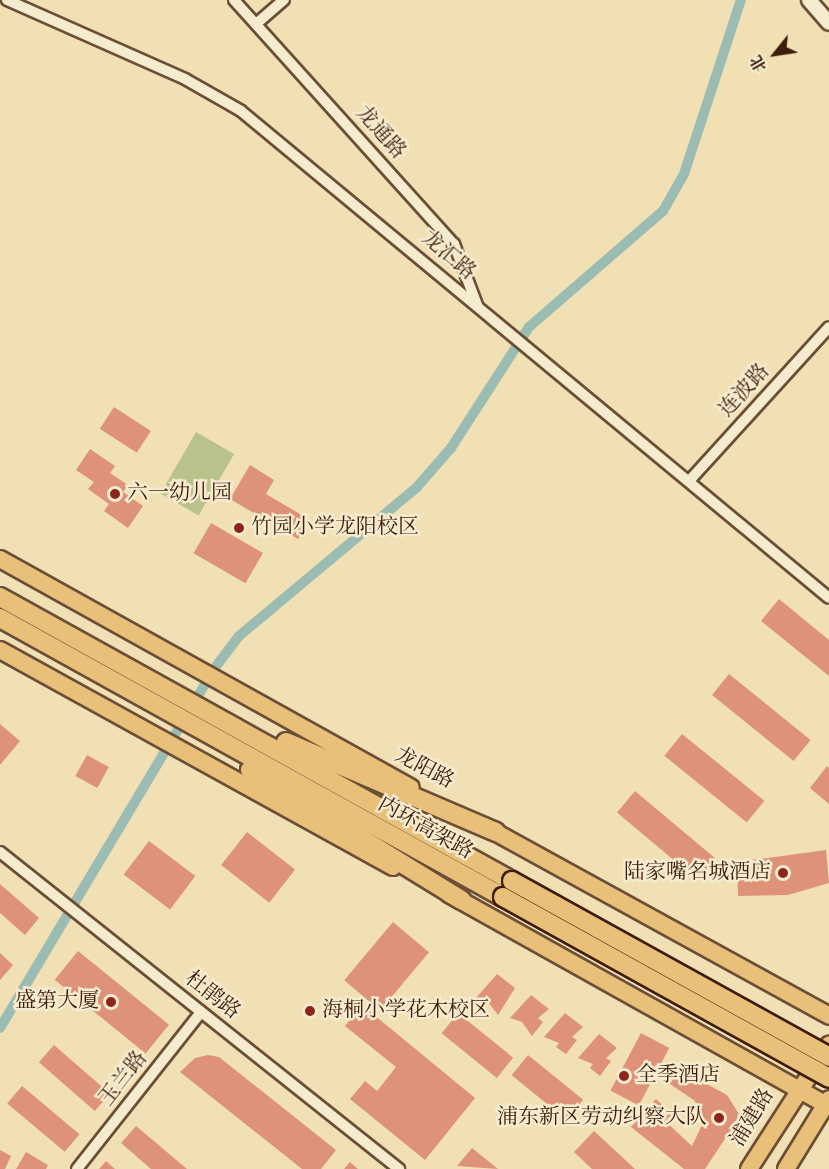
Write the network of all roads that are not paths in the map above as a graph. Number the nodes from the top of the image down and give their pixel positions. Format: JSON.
{"nodes":[{"id":1,"x":6,"y":0,"type":"edge"},
{"id":2,"x":234,"y":0,"type":"edge"},
{"id":3,"x":284,"y":0,"type":"edge"},
{"id":4,"x":809,"y":0,"type":"edge"},
{"id":5,"x":829,"y":23,"type":"edge"},
{"id":6,"x":256,"y":24,"type":"junction"},
{"id":7,"x":477,"y":305,"type":"junction"},
{"id":8,"x":829,"y":327,"type":"edge"},
{"id":9,"x":689,"y":481,"type":"junction"},
{"id":10,"x":0,"y":559,"type":"edge"},
{"id":11,"x":0,"y":597,"type":"edge"},
{"id":12,"x":829,"y":598,"type":"edge"},
{"id":13,"x":0,"y":618,"type":"edge"},
{"id":14,"x":0,"y":650,"type":"edge"},
{"id":15,"x":218,"y":711,"type":"junction"},
{"id":16,"x":204,"y":736,"type":"junction"},
{"id":17,"x":496,"y":832,"type":"junction"},
{"id":18,"x":0,"y":852,"type":"edge"},
{"id":19,"x":461,"y":900,"type":"junction"},
{"id":20,"x":201,"y":1012,"type":"junction"},
{"id":21,"x":829,"y":1016,"type":"edge"},
{"id":22,"x":829,"y":1045,"type":"edge"},
{"id":23,"x":829,"y":1057,"type":"edge"},
{"id":24,"x":829,"y":1078,"type":"edge"},
{"id":25,"x":796,"y":1090,"type":"junction"},
{"id":26,"x":828,"y":1103,"type":"edge"},
{"id":27,"x":77,"y":1169,"type":"edge"},
{"id":28,"x":399,"y":1169,"type":"edge"},
{"id":29,"x":749,"y":1169,"type":"edge"},
{"id":30,"x":786,"y":1169,"type":"edge"}],
"edges":[{"from":1,"to":7,"type":"street","name":"龙汇路"},
{"from":2,"to":6,"type":"street","name":"龙通路"},
{"from":3,"to":6,"type":"street"},
{"from":4,"to":5,"type":"street"},
{"from":6,"to":7,"type":"street","name":"龙通路"},
{"from":7,"to":9,"type":"street","name":"龙汇路"},
{"from":8,"to":9,"type":"street","name":"连波路"},
{"from":9,"to":12,"type":"street","name":"龙汇路"},
{"from":10,"to":17,"type":"main road","name":"龙阳路"},
{"from":11,"to":15,"type":"highway","name":"内环高架路"},
{"from":13,"to":16,"type":"highway","name":"内环高架路"},
{"from":14,"to":19,"type":"main road"},
{"from":15,"to":17,"type":"highway"},
{"from":15,"to":23,"type":"highway","name":"内环高架路","bridge":true},
{"from":16,"to":19,"type":"highway"},
{"from":16,"to":24,"type":"highway","name":"内环高架路","bridge":true},
{"from":17,"to":21,"type":"main road","name":"龙阳路"},
{"from":18,"to":20,"type":"street","name":"杜鹃路"},
{"from":19,"to":25,"type":"main road"},
{"from":20,"to":27,"type":"street","name":"玉兰路"},
{"from":20,"to":28,"type":"street","name":"杜鹃路"},
{"from":22,"to":25,"type":"main road","name":"浦建路"},
{"from":25,"to":26,"type":"main road"},
{"from":25,"to":29,"type":"main road","name":"浦建路"},
{"from":26,"to":30,"type":"main road"}]}
